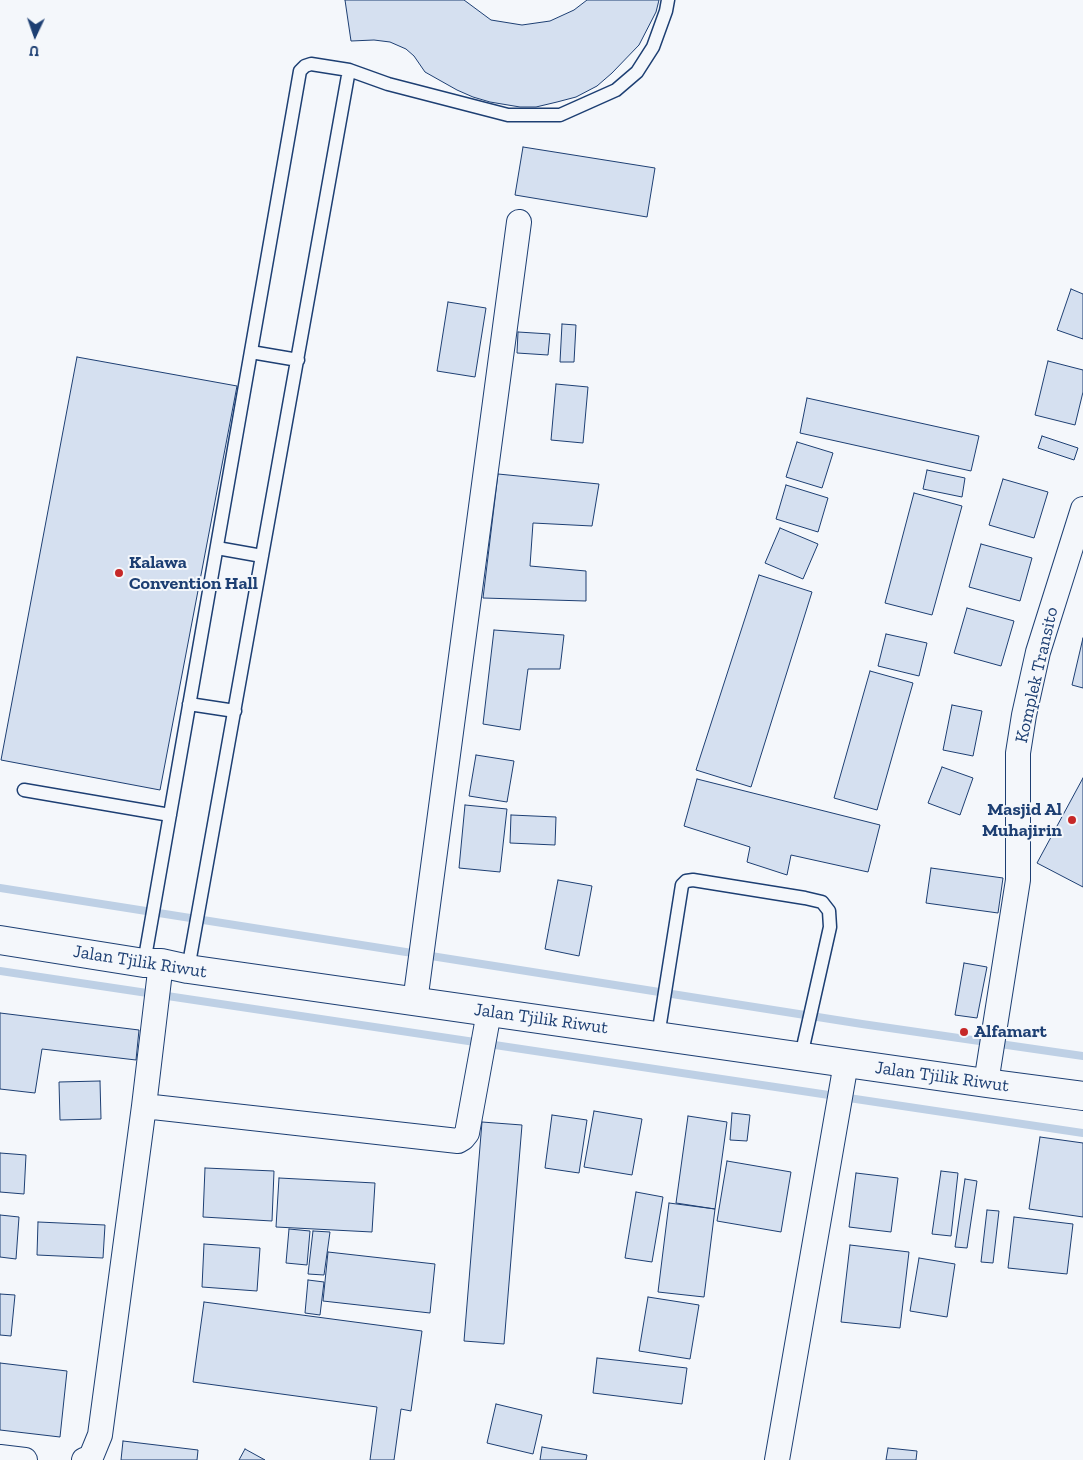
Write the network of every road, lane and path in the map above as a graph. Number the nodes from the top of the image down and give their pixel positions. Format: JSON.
{"nodes":[{"id":1,"x":668,"y":0,"type":"edge"},
{"id":2,"x":349,"y":70,"type":"junction"},
{"id":3,"x":519,"y":222,"type":"dead end"},
{"id":4,"x":251,"y":352,"type":"junction"},
{"id":5,"x":298,"y":360,"type":"junction"},
{"id":6,"x":1083,"y":509,"type":"edge"},
{"id":7,"x":217,"y":548,"type":"junction"},
{"id":8,"x":262,"y":556,"type":"junction"},
{"id":9,"x":189,"y":704,"type":"junction"},
{"id":10,"x":234,"y":710,"type":"junction"},
{"id":11,"x":24,"y":790,"type":"dead end"},
{"id":12,"x":170,"y":815,"type":"junction"},
{"id":13,"x":0,"y":940,"type":"edge"},
{"id":14,"x":152,"y":963,"type":"junction"},
{"id":15,"x":188,"y":970,"type":"junction"},
{"id":16,"x":415,"y":1002,"type":"junction"},
{"id":17,"x":489,"y":1012,"type":"junction"},
{"id":18,"x":658,"y":1036,"type":"junction"},
{"id":19,"x":801,"y":1056,"type":"junction"},
{"id":20,"x":846,"y":1063,"type":"junction"},
{"id":21,"x":986,"y":1083,"type":"junction"},
{"id":22,"x":1083,"y":1096,"type":"edge"},
{"id":23,"x":144,"y":1106,"type":"junction"},
{"id":24,"x":0,"y":1457,"type":"edge"},
{"id":25,"x":25,"y":1460,"type":"edge"},
{"id":26,"x":84,"y":1460,"type":"edge"},
{"id":27,"x":777,"y":1460,"type":"edge"}],
"edges":[{"from":1,"to":2,"type":"lane"},
{"from":2,"to":4,"type":"lane"},
{"from":2,"to":5,"type":"lane"},
{"from":3,"to":16,"type":"street"},
{"from":4,"to":5,"type":"lane"},
{"from":4,"to":7,"type":"lane"},
{"from":5,"to":8,"type":"lane"},
{"from":6,"to":21,"type":"street","name":"Komplek Transito"},
{"from":7,"to":8,"type":"lane"},
{"from":7,"to":9,"type":"lane"},
{"from":8,"to":10,"type":"lane"},
{"from":9,"to":10,"type":"lane"},
{"from":9,"to":12,"type":"lane"},
{"from":10,"to":15,"type":"lane"},
{"from":11,"to":12,"type":"lane"},
{"from":12,"to":14,"type":"lane"},
{"from":13,"to":14,"type":"highway","name":"Jalan Tjilik Riwut"},
{"from":14,"to":15,"type":"highway","name":"Jalan Tjilik Riwut"},
{"from":14,"to":23,"type":"street"},
{"from":15,"to":16,"type":"highway","name":"Jalan Tjilik Riwut"},
{"from":16,"to":17,"type":"highway","name":"Jalan Tjilik Riwut"},
{"from":17,"to":18,"type":"highway","name":"Jalan Tjilik Riwut"},
{"from":17,"to":23,"type":"street"},
{"from":18,"to":19,"type":"highway","name":"Jalan Tjilik Riwut"},
{"from":18,"to":19,"type":"lane"},
{"from":19,"to":20,"type":"highway","name":"Jalan Tjilik Riwut"},
{"from":20,"to":21,"type":"highway","name":"Jalan Tjilik Riwut"},
{"from":20,"to":27,"type":"street"},
{"from":21,"to":22,"type":"highway","name":"Jalan Tjilik Riwut"},
{"from":23,"to":26,"type":"street"},
{"from":24,"to":25,"type":"street"}]}
